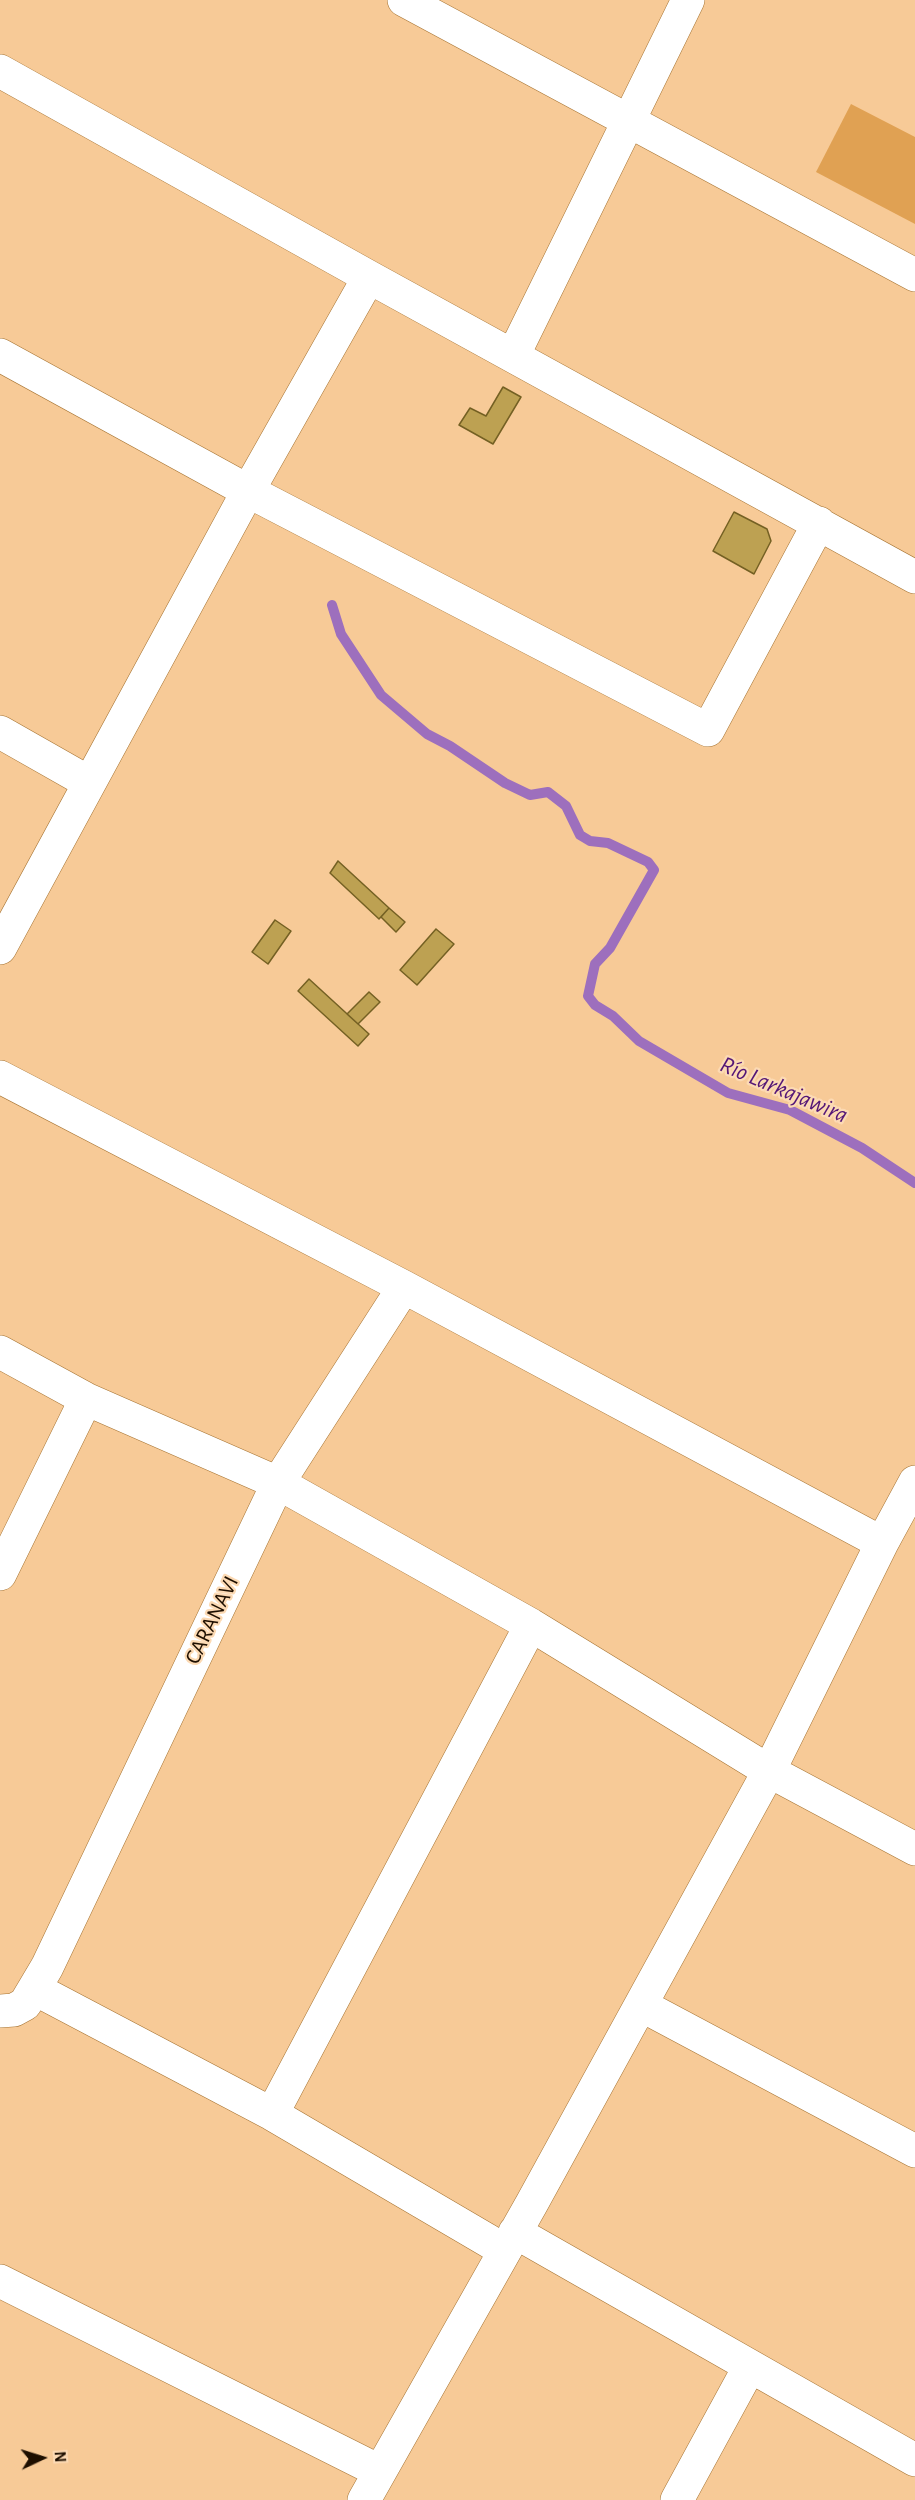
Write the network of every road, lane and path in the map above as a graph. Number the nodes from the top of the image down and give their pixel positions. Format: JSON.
{"nodes":[{"id":1,"x":404,"y":0,"type":"edge"},
{"id":2,"x":688,"y":0,"type":"edge"},
{"id":3,"x":0,"y":71,"type":"edge"},
{"id":4,"x":627,"y":122,"type":"junction"},
{"id":5,"x":915,"y":275,"type":"edge"},
{"id":6,"x":369,"y":278,"type":"junction"},
{"id":7,"x":0,"y":355,"type":"edge"},
{"id":8,"x":513,"y":356,"type":"junction"},
{"id":9,"x":248,"y":491,"type":"junction"},
{"id":10,"x":819,"y":523,"type":"junction"},
{"id":11,"x":915,"y":577,"type":"edge"},
{"id":12,"x":0,"y":732,"type":"edge"},
{"id":13,"x":88,"y":782,"type":"junction"},
{"id":14,"x":0,"y":948,"type":"edge"},
{"id":15,"x":0,"y":1077,"type":"edge"},
{"id":16,"x":404,"y":1287,"type":"junction"},
{"id":17,"x":0,"y":1352,"type":"edge"},
{"id":18,"x":86,"y":1399,"type":"junction"},
{"id":19,"x":915,"y":1482,"type":"edge"},
{"id":20,"x":278,"y":1483,"type":"junction"},
{"id":21,"x":882,"y":1543,"type":"junction"},
{"id":22,"x":0,"y":1574,"type":"edge"},
{"id":23,"x":531,"y":1625,"type":"junction"},
{"id":24,"x":769,"y":1771,"type":"junction"},
{"id":25,"x":915,"y":1849,"type":"edge"},
{"id":26,"x":41,"y":1978,"type":"junction"},
{"id":27,"x":641,"y":2005,"type":"junction"},
{"id":28,"x":0,"y":2011,"type":"edge"},
{"id":29,"x":272,"y":2114,"type":"junction"},
{"id":30,"x":915,"y":2151,"type":"edge"},
{"id":31,"x":509,"y":2241,"type":"junction"},
{"id":32,"x":0,"y":2281,"type":"edge"},
{"id":33,"x":750,"y":2366,"type":"junction"},
{"id":34,"x":915,"y":2460,"type":"edge"},
{"id":35,"x":379,"y":2471,"type":"junction"},
{"id":36,"x":364,"y":2500,"type":"edge"},
{"id":37,"x":677,"y":2500,"type":"edge"}],
"edges":[{"from":1,"to":4,"type":"street"},
{"from":2,"to":4,"type":"street"},
{"from":3,"to":6,"type":"street"},
{"from":4,"to":5,"type":"street"},
{"from":4,"to":8,"type":"street"},
{"from":6,"to":8,"type":"street"},
{"from":6,"to":9,"type":"street"},
{"from":7,"to":9,"type":"street"},
{"from":8,"to":10,"type":"street"},
{"from":9,"to":10,"type":"street"},
{"from":9,"to":13,"type":"street"},
{"from":10,"to":11,"type":"street"},
{"from":12,"to":13,"type":"street"},
{"from":13,"to":14,"type":"street"},
{"from":15,"to":16,"type":"street"},
{"from":16,"to":20,"type":"street","name":"CARANAVI"},
{"from":16,"to":21,"type":"street"},
{"from":17,"to":18,"type":"street"},
{"from":18,"to":20,"type":"street"},
{"from":18,"to":22,"type":"street"},
{"from":19,"to":21,"type":"street"},
{"from":20,"to":23,"type":"street"},
{"from":20,"to":26,"type":"street","name":"CARANAVI"},
{"from":21,"to":24,"type":"street"},
{"from":23,"to":24,"type":"street"},
{"from":23,"to":29,"type":"street"},
{"from":24,"to":25,"type":"street"},
{"from":24,"to":27,"type":"street"},
{"from":26,"to":28,"type":"street","name":"CARANAVI"},
{"from":26,"to":29,"type":"street"},
{"from":27,"to":30,"type":"street"},
{"from":27,"to":31,"type":"street"},
{"from":29,"to":31,"type":"street"},
{"from":31,"to":33,"type":"street"},
{"from":31,"to":35,"type":"street"},
{"from":32,"to":35,"type":"street"},
{"from":33,"to":34,"type":"street"},
{"from":33,"to":37,"type":"street"},
{"from":35,"to":36,"type":"street"}]}
